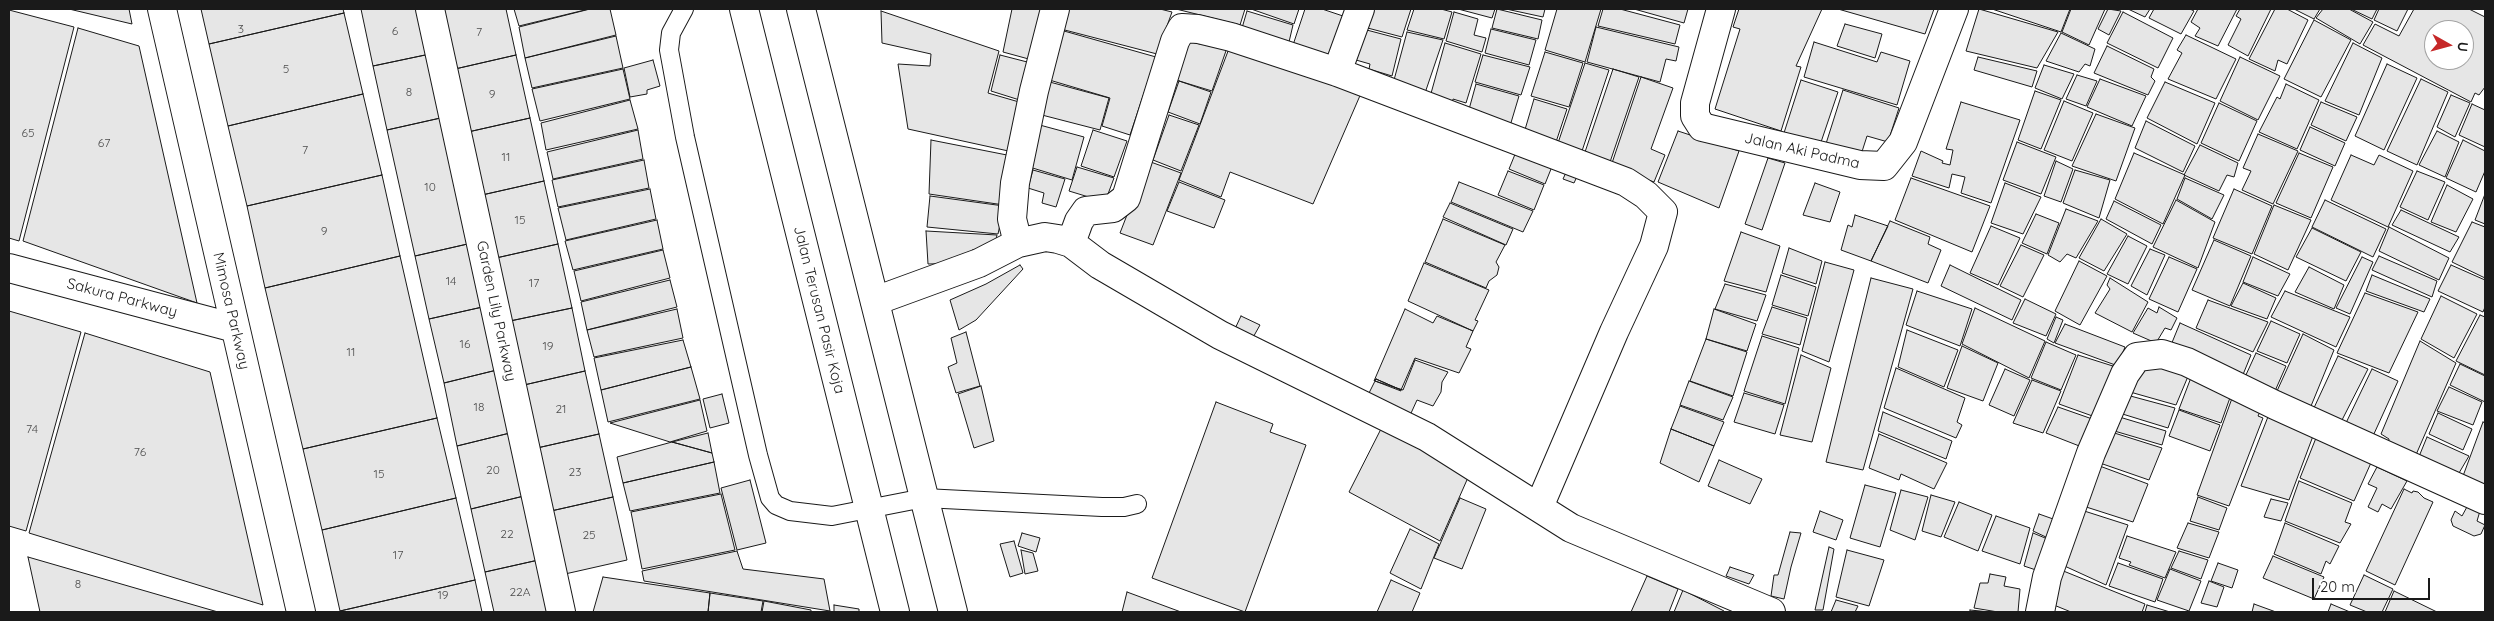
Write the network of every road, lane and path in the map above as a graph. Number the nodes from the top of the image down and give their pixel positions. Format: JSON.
{"nodes":[{"id":1,"x":162,"y":9,"type":"edge"},
{"id":2,"x":430,"y":9,"type":"edge"},
{"id":3,"x":684,"y":9,"type":"edge"},
{"id":4,"x":744,"y":9,"type":"edge"},
{"id":5,"x":801,"y":9,"type":"edge"},
{"id":6,"x":1055,"y":9,"type":"edge"},
{"id":7,"x":1360,"y":9,"type":"edge"},
{"id":8,"x":1721,"y":9,"type":"edge"},
{"id":9,"x":1954,"y":9,"type":"edge"},
{"id":10,"x":1337,"y":72,"type":"junction"},
{"id":11,"x":1018,"y":243,"type":"junction"},
{"id":12,"x":1071,"y":244,"type":"junction"},
{"id":13,"x":9,"y":268,"type":"edge"},
{"id":14,"x":875,"y":301,"type":"junction"},
{"id":15,"x":235,"y":328,"type":"junction"},
{"id":16,"x":924,"y":498,"type":"junction"},
{"id":17,"x":2485,"y":500,"type":"edge"},
{"id":18,"x":1137,"y":504,"type":"dead end"},
{"id":19,"x":1539,"y":507,"type":"junction"},
{"id":20,"x":870,"y":509,"type":"junction"},
{"id":21,"x":301,"y":612,"type":"edge"},
{"id":22,"x":561,"y":612,"type":"edge"},
{"id":23,"x":895,"y":612,"type":"edge"},
{"id":24,"x":953,"y":612,"type":"edge"},
{"id":25,"x":1772,"y":612,"type":"edge"},
{"id":26,"x":2040,"y":612,"type":"edge"}],
"edges":[{"from":1,"to":15,"type":"street","name":"Mimosa Parkway"},
{"from":2,"to":22,"type":"street","name":"Garden Lily Parkway"},
{"from":3,"to":20,"type":"lane"},
{"from":4,"to":20,"type":"street","name":"Jalan Terusan Pasir Koja"},
{"from":5,"to":14,"type":"street"},
{"from":6,"to":11,"type":"street"},
{"from":7,"to":10,"type":"street"},
{"from":8,"to":9,"type":"street","name":"Jalan Aki Padma"},
{"from":10,"to":12,"type":"street"},
{"from":10,"to":19,"type":"street"},
{"from":11,"to":12,"type":"street"},
{"from":11,"to":14,"type":"street"},
{"from":12,"to":19,"type":"street"},
{"from":13,"to":15,"type":"street","name":"Sakura Parkway"},
{"from":14,"to":16,"type":"street"},
{"from":15,"to":21,"type":"street","name":"Mimosa Parkway"},
{"from":16,"to":18,"type":"lane"},
{"from":16,"to":20,"type":"lane"},
{"from":16,"to":24,"type":"street"},
{"from":17,"to":26,"type":"street"},
{"from":19,"to":25,"type":"street"},
{"from":20,"to":23,"type":"street","name":"Jalan Terusan Pasir Koja"}]}
